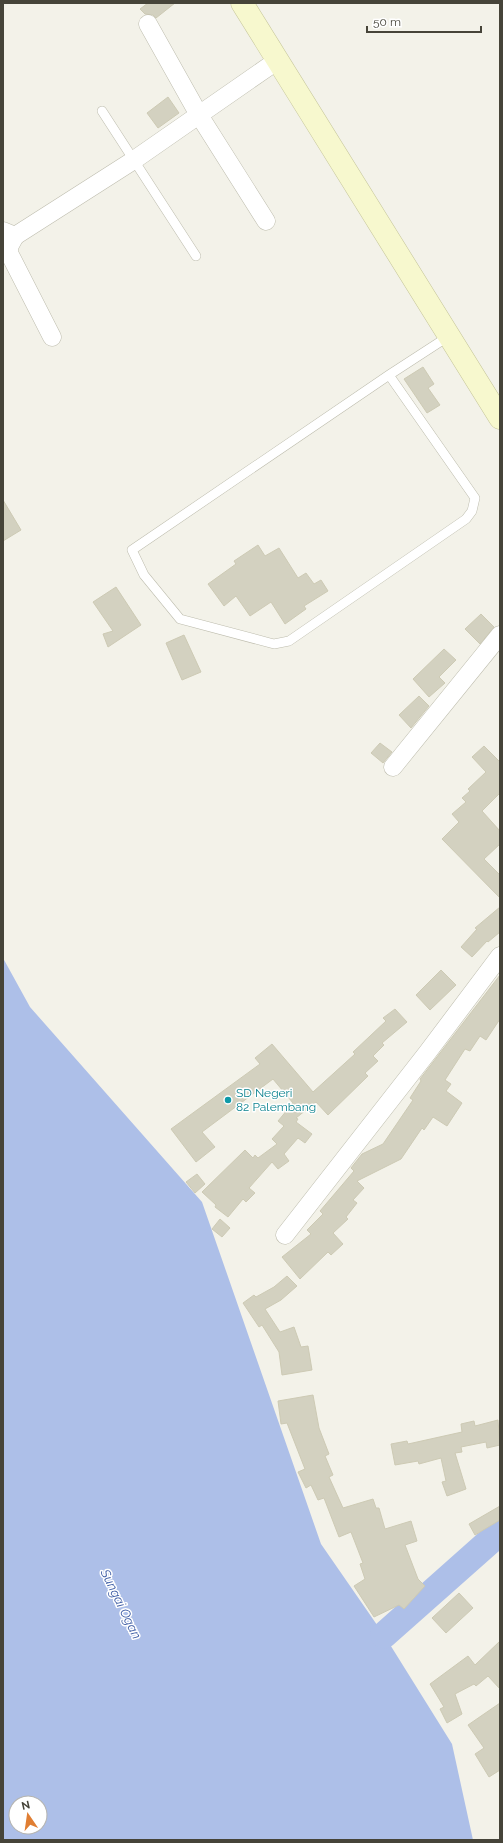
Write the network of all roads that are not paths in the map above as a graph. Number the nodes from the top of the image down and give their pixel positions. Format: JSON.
{"nodes":[{"id":1,"x":242,"y":3,"type":"edge"},
{"id":2,"x":148,"y":24,"type":"dead end"},
{"id":3,"x":278,"y":60,"type":"junction"},
{"id":4,"x":102,"y":111,"type":"dead end"},
{"id":5,"x":198,"y":115,"type":"junction"},
{"id":6,"x":134,"y":160,"type":"junction"},
{"id":7,"x":266,"y":221,"type":"dead end"},
{"id":8,"x":9,"y":234,"type":"edge"},
{"id":9,"x":196,"y":256,"type":"dead end"},
{"id":10,"x":449,"y":336,"type":"junction"},
{"id":11,"x":52,"y":337,"type":"dead end"},
{"id":12,"x":389,"y":375,"type":"junction"},
{"id":13,"x":500,"y":418,"type":"edge"},
{"id":14,"x":500,"y":635,"type":"edge"},
{"id":15,"x":393,"y":767,"type":"dead end"},
{"id":16,"x":500,"y":956,"type":"edge"},
{"id":17,"x":286,"y":1235,"type":"dead end"}],
"edges":[{"from":1,"to":3,"type":"street"},
{"from":2,"to":5,"type":"street"},
{"from":3,"to":5,"type":"street"},
{"from":3,"to":10,"type":"street"},
{"from":4,"to":6,"type":"lane"},
{"from":5,"to":6,"type":"street"},
{"from":5,"to":7,"type":"street"},
{"from":6,"to":8,"type":"street"},
{"from":6,"to":9,"type":"lane"},
{"from":8,"to":11,"type":"street"},
{"from":10,"to":12,"type":"lane"},
{"from":10,"to":13,"type":"street"},
{"from":12,"to":12,"type":"lane"},
{"from":14,"to":15,"type":"street"},
{"from":16,"to":17,"type":"street"}]}
